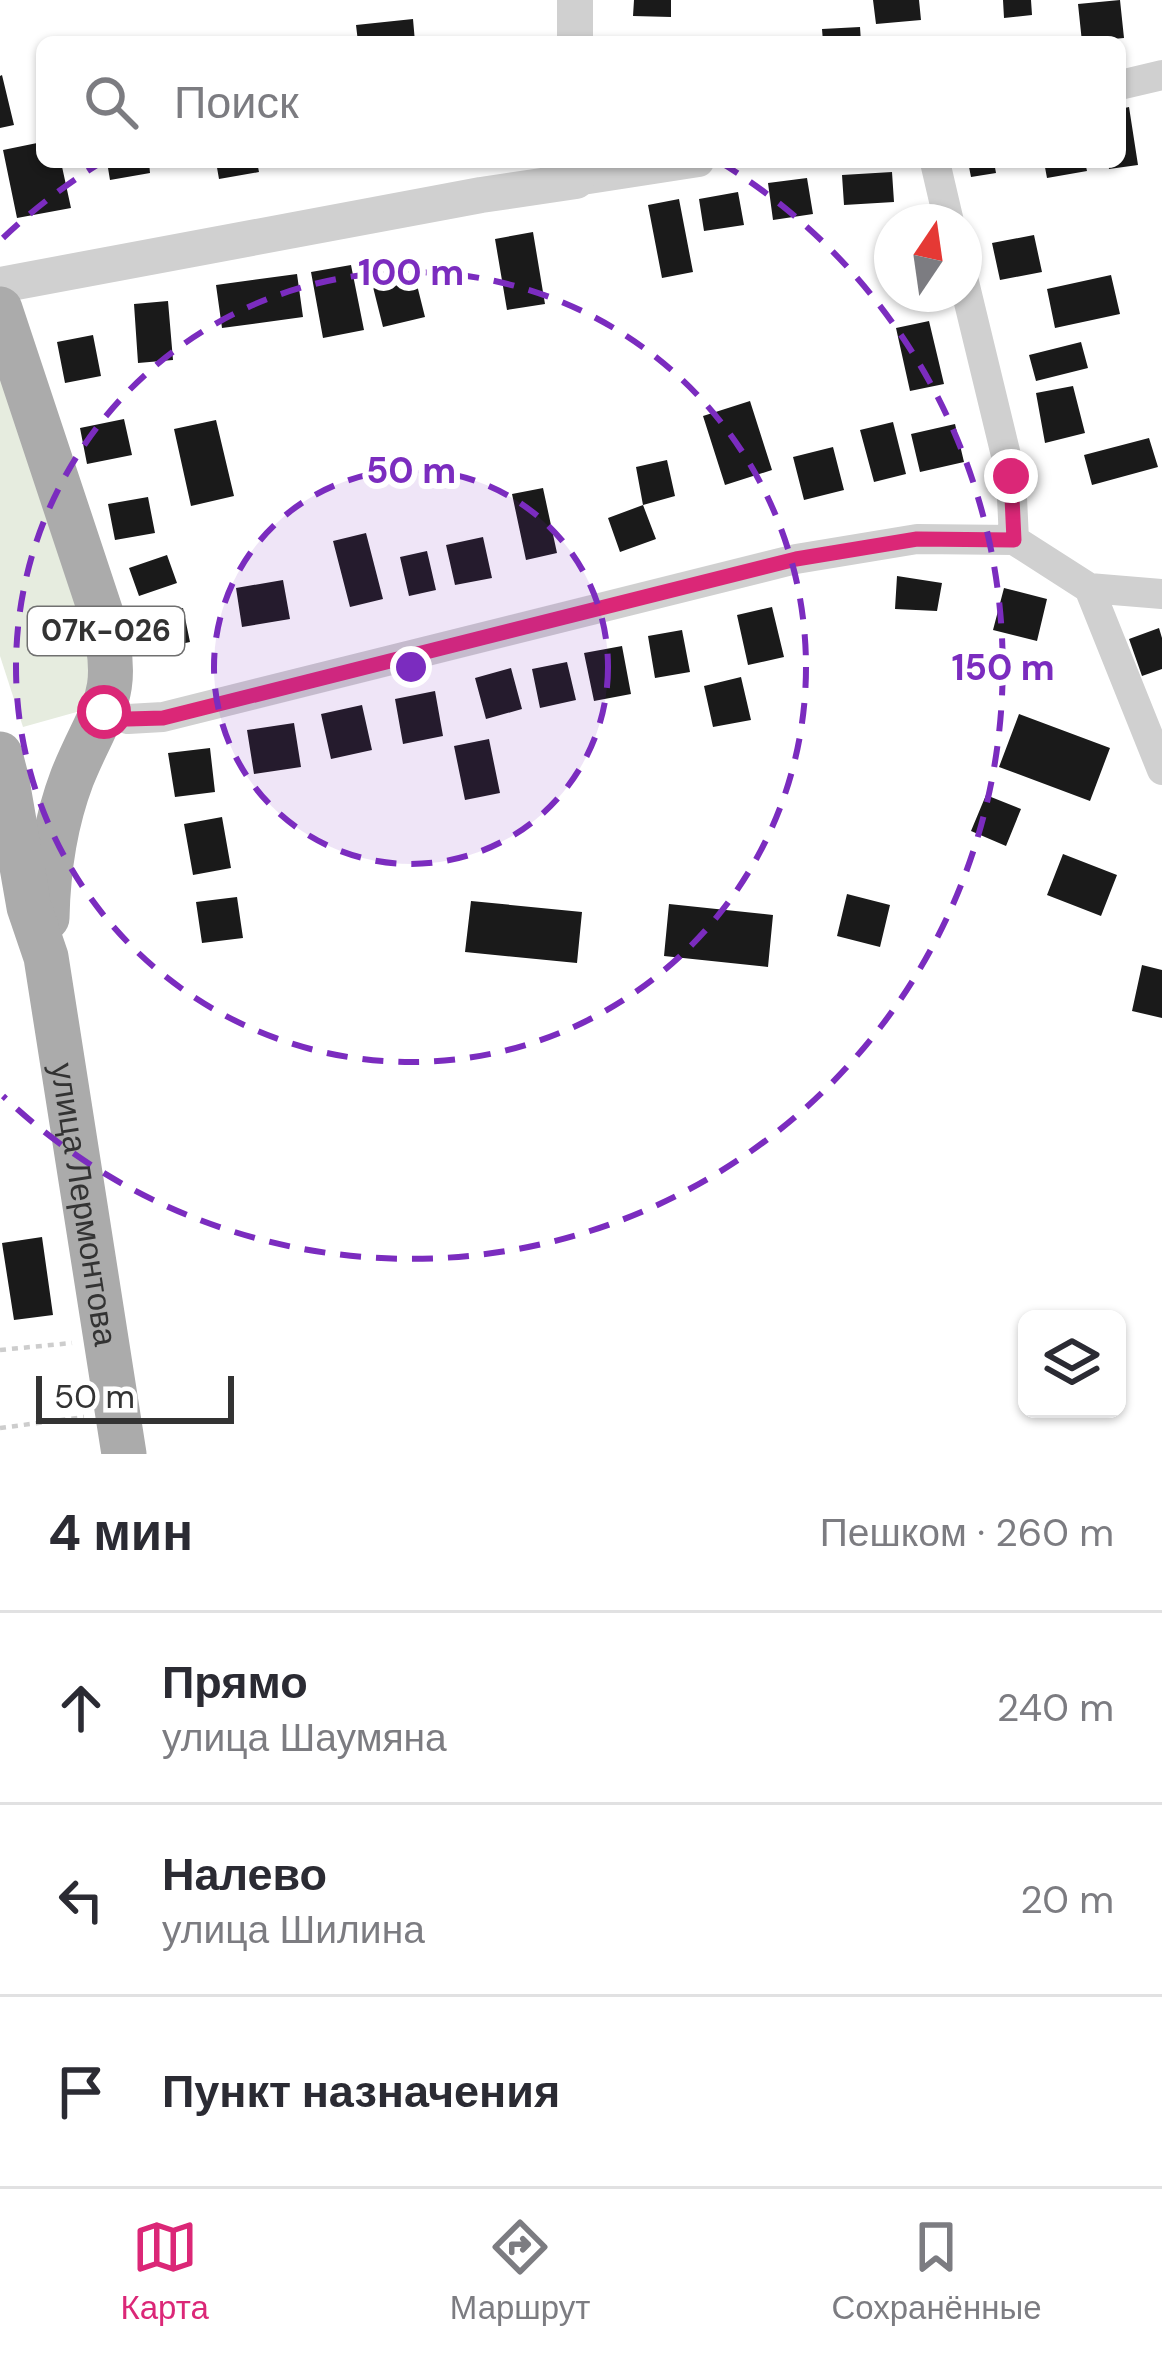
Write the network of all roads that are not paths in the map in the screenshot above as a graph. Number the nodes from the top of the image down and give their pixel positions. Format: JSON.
{"nodes":[{"id":1,"x":575,"y":0,"type":"edge"},
{"id":2,"x":575,"y":36,"type":"edge"},
{"id":3,"x":1162,"y":75,"type":"edge"},
{"id":4,"x":1126,"y":84,"type":"edge"},
{"id":5,"x":617,"y":168,"type":"edge"},
{"id":6,"x":936,"y":168,"type":"edge"},
{"id":7,"x":576,"y":171,"type":"edge"},
{"id":8,"x":946,"y":204,"type":"edge"},
{"id":9,"x":0,"y":284,"type":"edge"},
{"id":10,"x":0,"y":309,"type":"edge"},
{"id":11,"x":971,"y":312,"type":"edge"},
{"id":12,"x":1014,"y":540,"type":"junction"},
{"id":13,"x":1088,"y":588,"type":"junction"},
{"id":14,"x":1162,"y":594,"type":"edge"},
{"id":15,"x":104,"y":712,"type":"junction"},
{"id":16,"x":0,"y":754,"type":"edge"},
{"id":17,"x":1162,"y":770,"type":"edge"},
{"id":18,"x":46,"y":957,"type":"junction"},
{"id":19,"x":121,"y":1433,"type":"edge"}],
"edges":[{"from":1,"to":2,"type":"street"},
{"from":3,"to":4,"type":"street"},
{"from":5,"to":7,"type":"street"},
{"from":6,"to":8,"type":"street"},
{"from":7,"to":9,"type":"street"},
{"from":10,"to":15,"type":"main road","name":"улица Лермонтова","number":"07К-026"},
{"from":11,"to":12,"type":"street"},
{"from":12,"to":13,"type":"street"},
{"from":12,"to":15,"type":"street"},
{"from":13,"to":14,"type":"street"},
{"from":13,"to":17,"type":"street"},
{"from":15,"to":18,"type":"main road","name":"улица Лермонтова","number":"07К-026"},
{"from":16,"to":18,"type":"main road","name":"улица Лермонтова","number":"07К-026"},
{"from":18,"to":19,"type":"main road","name":"улица Лермонтова","number":"07К-026"}]}
